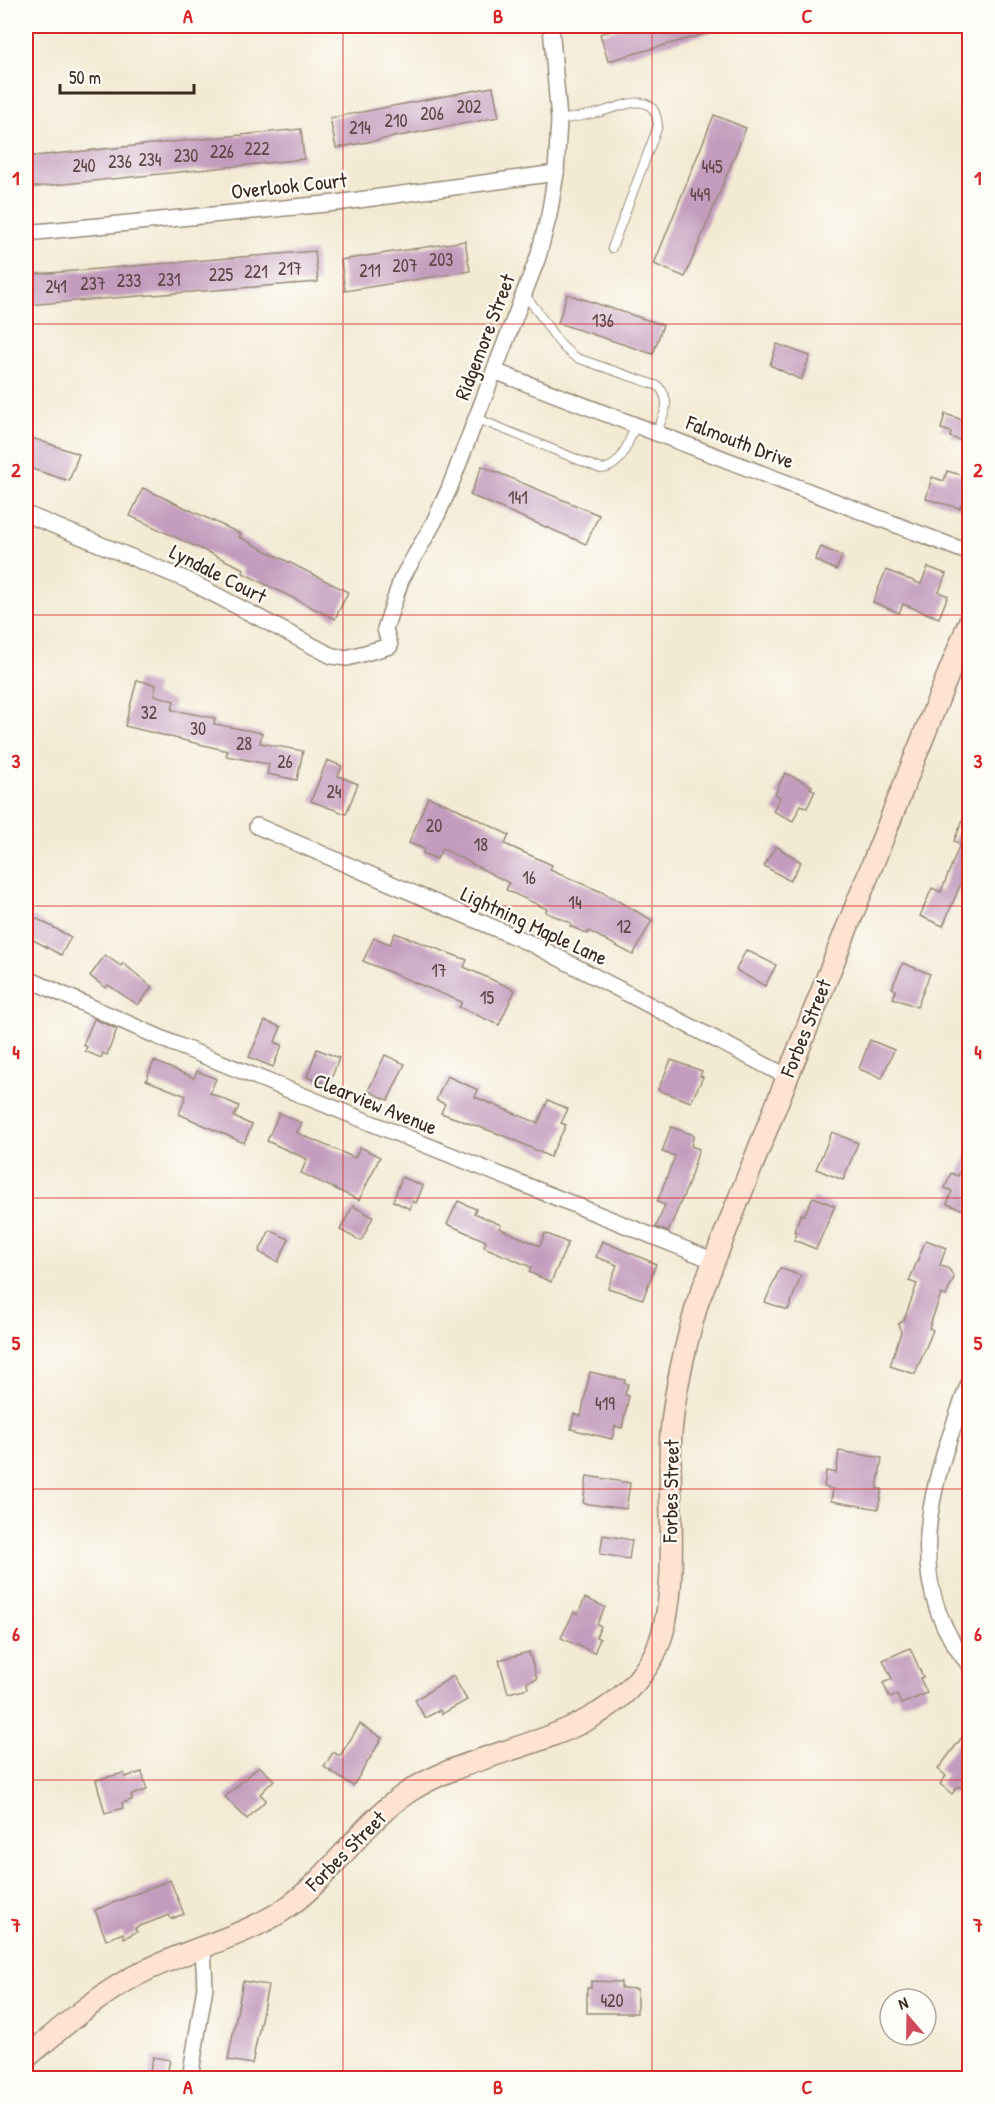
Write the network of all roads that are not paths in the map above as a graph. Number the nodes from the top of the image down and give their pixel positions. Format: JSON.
{"nodes":[{"id":1,"x":552,"y":26,"type":"edge"},
{"id":2,"x":559,"y":120,"type":"junction"},
{"id":3,"x":556,"y":173,"type":"junction"},
{"id":4,"x":26,"y":233,"type":"edge"},
{"id":5,"x":612,"y":248,"type":"dead end"},
{"id":6,"x":524,"y":295,"type":"junction"},
{"id":7,"x":494,"y":371,"type":"junction"},
{"id":8,"x":477,"y":418,"type":"junction"},
{"id":9,"x":636,"y":424,"type":"junction"},
{"id":10,"x":656,"y":432,"type":"junction"},
{"id":11,"x":26,"y":514,"type":"edge"},
{"id":12,"x":969,"y":554,"type":"edge"},
{"id":13,"x":969,"y":620,"type":"edge"},
{"id":14,"x":390,"y":646,"type":"joint"},
{"id":15,"x":257,"y":826,"type":"dead end"},
{"id":16,"x":26,"y":978,"type":"edge"},
{"id":17,"x":786,"y":1076,"type":"junction"},
{"id":18,"x":712,"y":1260,"type":"junction"},
{"id":19,"x":969,"y":1380,"type":"edge"},
{"id":20,"x":969,"y":1666,"type":"edge"},
{"id":21,"x":203,"y":1947,"type":"junction"},
{"id":22,"x":26,"y":2058,"type":"edge"},
{"id":23,"x":190,"y":2079,"type":"edge"}],
"edges":[{"from":1,"to":2,"type":"street","name":"Ridgemore Street"},
{"from":2,"to":3,"type":"street","name":"Ridgemore Street"},
{"from":2,"to":5,"type":"lane"},
{"from":3,"to":4,"type":"street","name":"Overlook Court"},
{"from":3,"to":6,"type":"street","name":"Ridgemore Street"},
{"from":6,"to":7,"type":"street","name":"Ridgemore Street"},
{"from":6,"to":10,"type":"lane"},
{"from":7,"to":8,"type":"street","name":"Ridgemore Street"},
{"from":7,"to":9,"type":"street","name":"Falmouth Drive"},
{"from":8,"to":9,"type":"lane"},
{"from":8,"to":14,"type":"street","name":"Ridgemore Street"},
{"from":9,"to":10,"type":"street","name":"Falmouth Drive"},
{"from":10,"to":12,"type":"street","name":"Falmouth Drive"},
{"from":11,"to":14,"type":"street","name":"Lyndale Court"},
{"from":13,"to":17,"type":"street","name":"Forbes Street"},
{"from":15,"to":17,"type":"street","name":"Lightning Maple Lane"},
{"from":16,"to":18,"type":"street","name":"Clearview Avenue"},
{"from":17,"to":18,"type":"street","name":"Forbes Street"},
{"from":18,"to":21,"type":"street","name":"Forbes Street"},
{"from":19,"to":20,"type":"street"},
{"from":21,"to":22,"type":"street","name":"Forbes Street"},
{"from":21,"to":23,"type":"street"}]}
